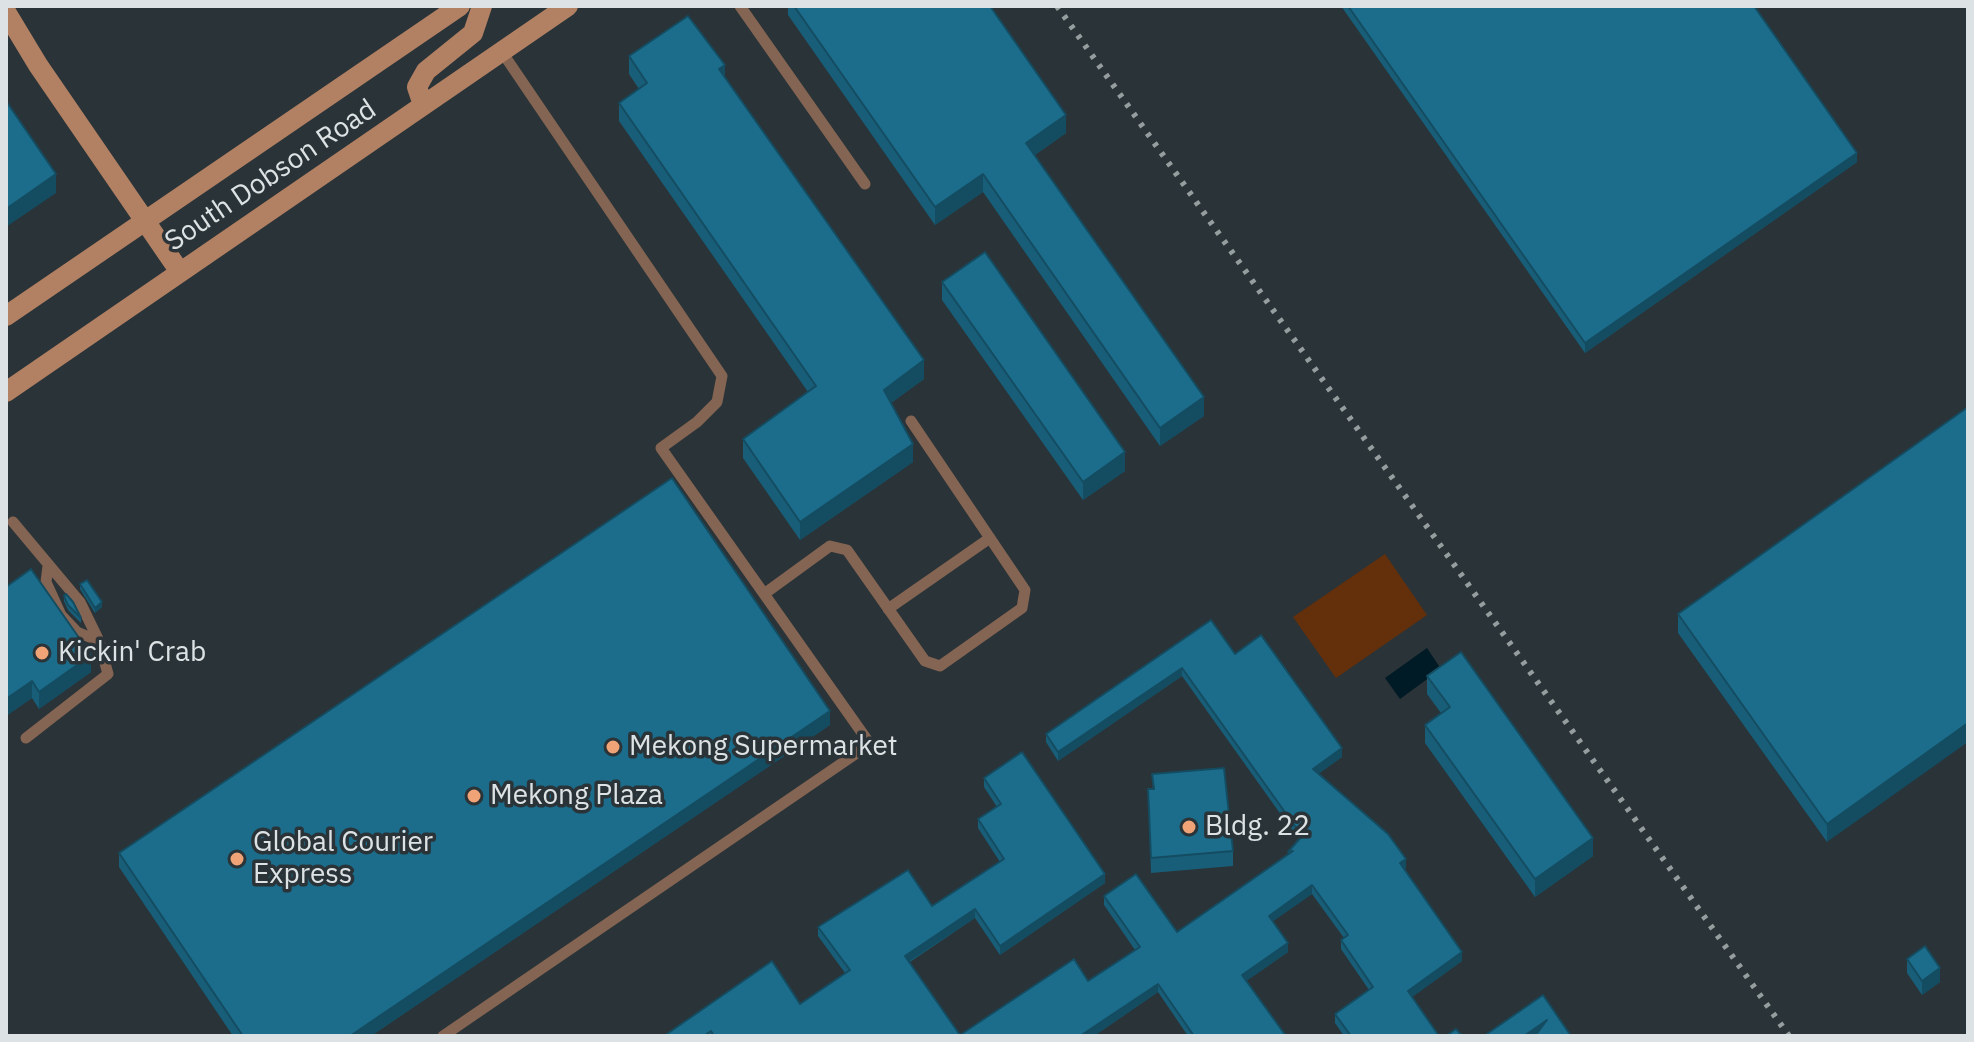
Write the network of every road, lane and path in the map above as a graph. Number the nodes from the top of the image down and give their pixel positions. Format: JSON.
{"nodes":[{"id":1,"x":460,"y":6,"type":"edge"},
{"id":2,"x":482,"y":6,"type":"edge"},
{"id":3,"x":568,"y":6,"type":"edge"},
{"id":4,"x":740,"y":6,"type":"edge"},
{"id":5,"x":6,"y":12,"type":"edge"},
{"id":6,"x":502,"y":52,"type":"junction"},
{"id":7,"x":423,"y":105,"type":"junction"},
{"id":8,"x":865,"y":184,"type":"dead end"},
{"id":9,"x":146,"y":222,"type":"junction"},
{"id":10,"x":180,"y":272,"type":"junction"},
{"id":11,"x":6,"y":316,"type":"edge"},
{"id":12,"x":6,"y":392,"type":"edge"},
{"id":13,"x":911,"y":421,"type":"dead end"},
{"id":14,"x":13,"y":522,"type":"dead end"},
{"id":15,"x":990,"y":538,"type":"junction"},
{"id":16,"x":48,"y":566,"type":"junction"},
{"id":17,"x":764,"y":594,"type":"junction"},
{"id":18,"x":888,"y":609,"type":"junction"},
{"id":19,"x":99,"y":641,"type":"junction"},
{"id":20,"x":26,"y":738,"type":"dead end"},
{"id":21,"x":443,"y":1036,"type":"edge"}],
"edges":[{"from":1,"to":9,"type":"main road","name":"South Dobson Road"},
{"from":2,"to":7,"type":"main road"},
{"from":3,"to":6,"type":"main road","name":"South Dobson Road"},
{"from":4,"to":8,"type":"lane"},
{"from":5,"to":9,"type":"main road"},
{"from":6,"to":7,"type":"main road","name":"South Dobson Road"},
{"from":6,"to":17,"type":"lane"},
{"from":7,"to":10,"type":"main road","name":"South Dobson Road"},
{"from":9,"to":10,"type":"main road"},
{"from":9,"to":11,"type":"main road","name":"South Dobson Road"},
{"from":10,"to":12,"type":"main road","name":"South Dobson Road"},
{"from":13,"to":15,"type":"lane"},
{"from":14,"to":16,"type":"lane"},
{"from":15,"to":18,"type":"lane"},
{"from":15,"to":18,"type":"lane"},
{"from":16,"to":19,"type":"lane"},
{"from":16,"to":19,"type":"lane"},
{"from":17,"to":18,"type":"lane"},
{"from":17,"to":21,"type":"lane"},
{"from":19,"to":20,"type":"lane"}]}
